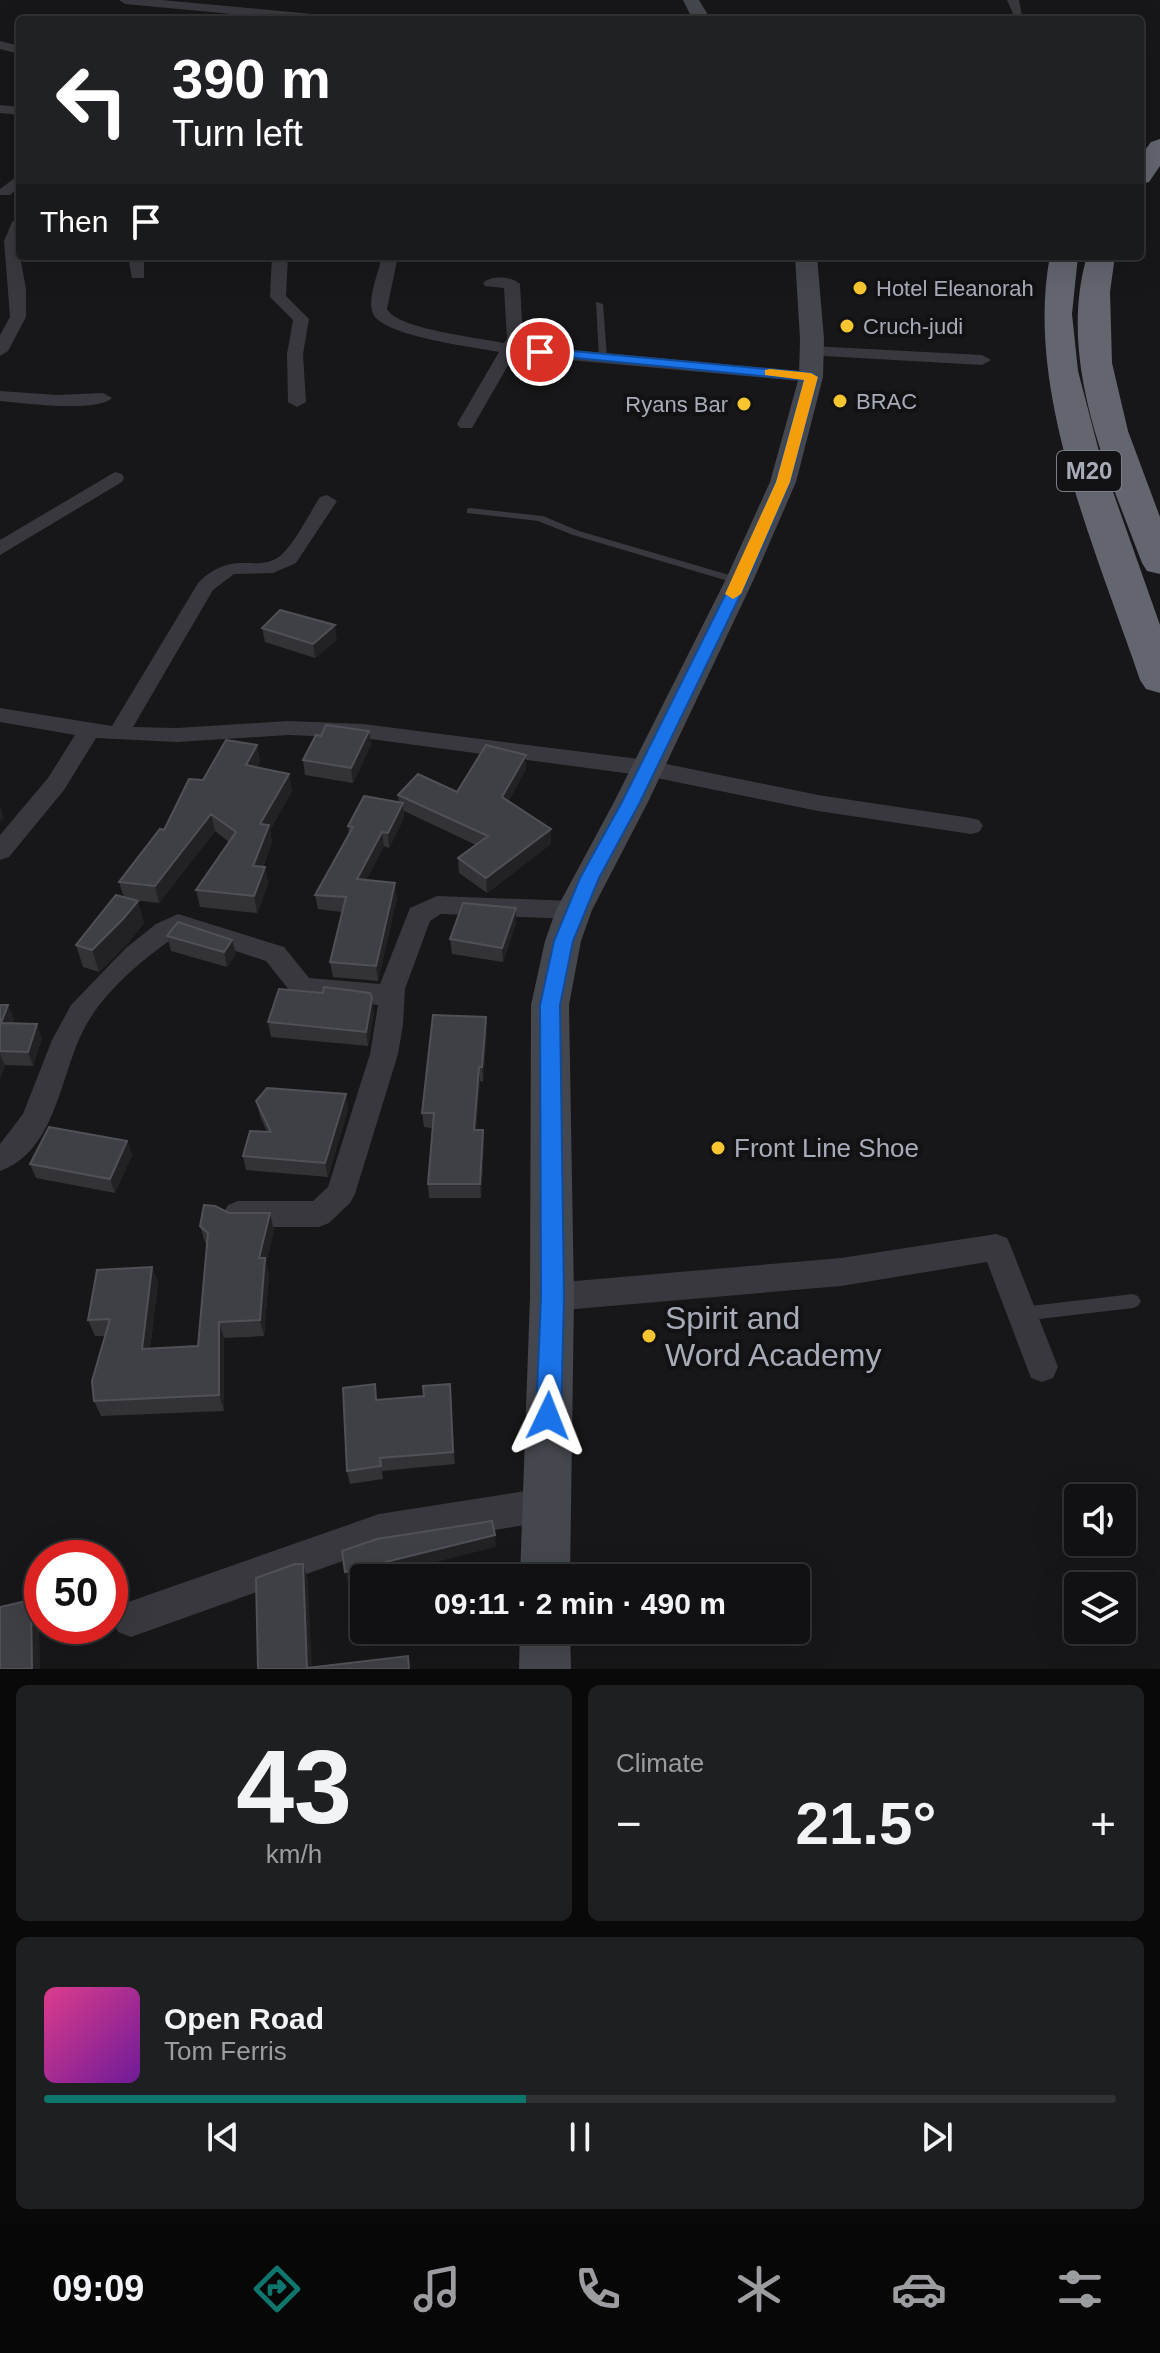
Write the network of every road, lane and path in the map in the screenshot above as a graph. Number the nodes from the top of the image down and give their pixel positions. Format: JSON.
{"nodes":[{"id":1,"x":125,"y":0,"type":"edge"},
{"id":2,"x":232,"y":0,"type":"edge"},
{"id":3,"x":1013,"y":0,"type":"edge"},
{"id":4,"x":200,"y":8,"type":"junction"},
{"id":5,"x":1018,"y":13,"type":"dead end"},
{"id":6,"x":192,"y":16,"type":"edge"},
{"id":7,"x":289,"y":16,"type":"edge"},
{"id":8,"x":1160,"y":147,"type":"edge"},
{"id":9,"x":1144,"y":170,"type":"edge"},
{"id":10,"x":6,"y":241,"type":"edge"},
{"id":11,"x":136,"y":260,"type":"edge"},
{"id":12,"x":280,"y":260,"type":"edge"},
{"id":13,"x":389,"y":260,"type":"edge"},
{"id":14,"x":806,"y":260,"type":"edge"},
{"id":15,"x":1063,"y":260,"type":"edge"},
{"id":16,"x":1100,"y":260,"type":"edge"},
{"id":17,"x":138,"y":275,"type":"dead end"},
{"id":18,"x":491,"y":283,"type":"dead end"},
{"id":19,"x":599,"y":304,"type":"dead end"},
{"id":20,"x":508,"y":349,"type":"junction"},
{"id":21,"x":1,"y":352,"type":"edge"},
{"id":22,"x":603,"y":357,"type":"junction"},
{"id":23,"x":982,"y":360,"type":"dead end"},
{"id":24,"x":812,"y":364,"type":"junction"},
{"id":25,"x":0,"y":396,"type":"edge"},
{"id":26,"x":103,"y":398,"type":"dead end"},
{"id":27,"x":297,"y":402,"type":"dead end"},
{"id":28,"x":466,"y":424,"type":"dead end"},
{"id":29,"x":115,"y":478,"type":"dead end"},
{"id":30,"x":327,"y":501,"type":"dead end"},
{"id":31,"x":470,"y":511,"type":"dead end"},
{"id":32,"x":0,"y":549,"type":"edge"},
{"id":33,"x":1160,"y":563,"type":"edge"},
{"id":34,"x":739,"y":581,"type":"junction"},
{"id":35,"x":1160,"y":680,"type":"edge"},
{"id":36,"x":0,"y":715,"type":"edge"},
{"id":37,"x":89,"y":731,"type":"junction"},
{"id":38,"x":118,"y":734,"type":"junction"},
{"id":39,"x":647,"y":768,"type":"junction"},
{"id":40,"x":971,"y":826,"type":"dead end"},
{"id":41,"x":0,"y":851,"type":"edge"},
{"id":42,"x":574,"y":910,"type":"junction"},
{"id":43,"x":392,"y":989,"type":"junction"},
{"id":44,"x":0,"y":1159,"type":"edge"},
{"id":45,"x":234,"y":1214,"type":"edge"},
{"id":46,"x":552,"y":1297,"type":"junction"},
{"id":47,"x":1133,"y":1301,"type":"dead end"},
{"id":48,"x":1022,"y":1314,"type":"junction"},
{"id":49,"x":1042,"y":1367,"type":"dead end"},
{"id":50,"x":545,"y":1505,"type":"junction"},
{"id":51,"x":545,"y":1564,"type":"edge"},
{"id":52,"x":131,"y":1619,"type":"dead end"},
{"id":53,"x":545,"y":1644,"type":"edge"},
{"id":54,"x":545,"y":1669,"type":"edge"}],
"edges":[{"from":1,"to":4,"type":"street"},
{"from":2,"to":4,"type":"street"},
{"from":3,"to":5,"type":"street"},
{"from":4,"to":6,"type":"street"},
{"from":4,"to":7,"type":"street"},
{"from":8,"to":9,"type":"highway"},
{"from":10,"to":21,"type":"street"},
{"from":11,"to":17,"type":"street"},
{"from":12,"to":27,"type":"street"},
{"from":13,"to":20,"type":"street"},
{"from":14,"to":24,"type":"main road"},
{"from":15,"to":35,"type":"highway","number":"M20"},
{"from":16,"to":33,"type":"highway","number":"M20"},
{"from":18,"to":20,"type":"street"},
{"from":19,"to":22,"type":"lane"},
{"from":20,"to":22,"type":"street"},
{"from":20,"to":28,"type":"street"},
{"from":22,"to":24,"type":"street"},
{"from":23,"to":24,"type":"street"},
{"from":24,"to":34,"type":"main road"},
{"from":25,"to":26,"type":"street"},
{"from":29,"to":32,"type":"street"},
{"from":30,"to":38,"type":"street"},
{"from":31,"to":34,"type":"lane"},
{"from":34,"to":39,"type":"main road"},
{"from":36,"to":37,"type":"street"},
{"from":37,"to":38,"type":"street"},
{"from":37,"to":41,"type":"street"},
{"from":38,"to":39,"type":"street"},
{"from":39,"to":40,"type":"street"},
{"from":39,"to":42,"type":"main road"},
{"from":42,"to":43,"type":"street"},
{"from":42,"to":46,"type":"main road"},
{"from":43,"to":44,"type":"street"},
{"from":43,"to":45,"type":"street"},
{"from":46,"to":48,"type":"street"},
{"from":46,"to":50,"type":"main road"},
{"from":47,"to":48,"type":"lane"},
{"from":48,"to":49,"type":"street"},
{"from":50,"to":51,"type":"main road"},
{"from":50,"to":52,"type":"street"},
{"from":53,"to":54,"type":"main road"}]}
